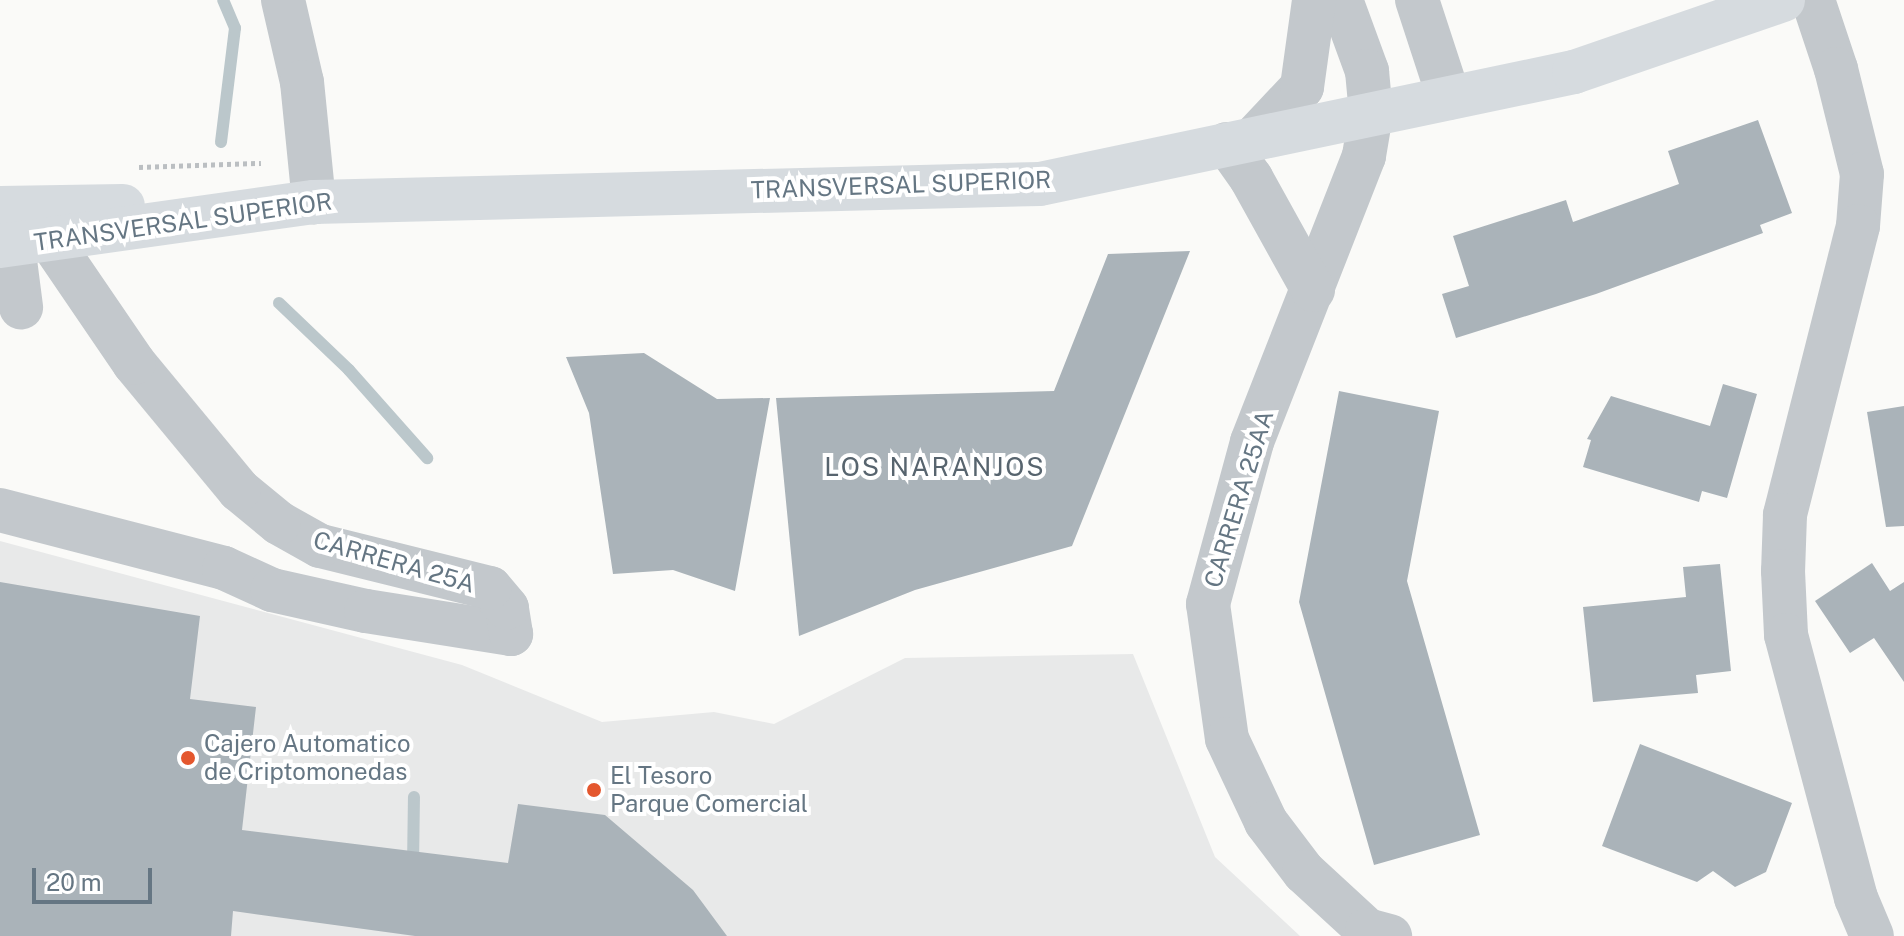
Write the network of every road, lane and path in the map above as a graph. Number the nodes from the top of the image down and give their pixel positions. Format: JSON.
{"nodes":[{"id":1,"x":283,"y":0,"type":"edge"},
{"id":2,"x":1314,"y":0,"type":"edge"},
{"id":3,"x":1341,"y":0,"type":"edge"},
{"id":4,"x":1417,"y":0,"type":"edge"},
{"id":5,"x":1783,"y":0,"type":"edge"},
{"id":6,"x":1813,"y":0,"type":"edge"},
{"id":7,"x":1449,"y":98,"type":"junction"},
{"id":8,"x":1371,"y":114,"type":"junction"},
{"id":9,"x":1240,"y":141,"type":"junction"},
{"id":10,"x":308,"y":202,"type":"junction"},
{"id":11,"x":16,"y":235,"type":"edge"},
{"id":12,"x":1313,"y":290,"type":"junction"},
{"id":13,"x":21,"y":307,"type":"dead end"},
{"id":14,"x":0,"y":510,"type":"edge"},
{"id":15,"x":1390,"y":936,"type":"edge"},
{"id":16,"x":1872,"y":936,"type":"edge"}],
"edges":[{"from":1,"to":10,"type":"street"},
{"from":2,"to":9,"type":"street"},
{"from":3,"to":8,"type":"street","name":"CARRERA 25AA"},
{"from":4,"to":7,"type":"street"},
{"from":5,"to":7,"type":"main road","name":"TRANSVERSAL SUPERIOR"},
{"from":6,"to":16,"type":"street"},
{"from":7,"to":8,"type":"main road","name":"TRANSVERSAL SUPERIOR"},
{"from":8,"to":9,"type":"main road","name":"TRANSVERSAL SUPERIOR"},
{"from":8,"to":12,"type":"street","name":"CARRERA 25AA"},
{"from":9,"to":10,"type":"main road","name":"TRANSVERSAL SUPERIOR"},
{"from":9,"to":12,"type":"street"},
{"from":10,"to":11,"type":"main road"},
{"from":10,"to":11,"type":"main road","name":"TRANSVERSAL SUPERIOR"},
{"from":11,"to":13,"type":"street"},
{"from":11,"to":14,"type":"street","name":"CARRERA 25A"},
{"from":12,"to":15,"type":"street","name":"CARRERA 25AA"}]}
